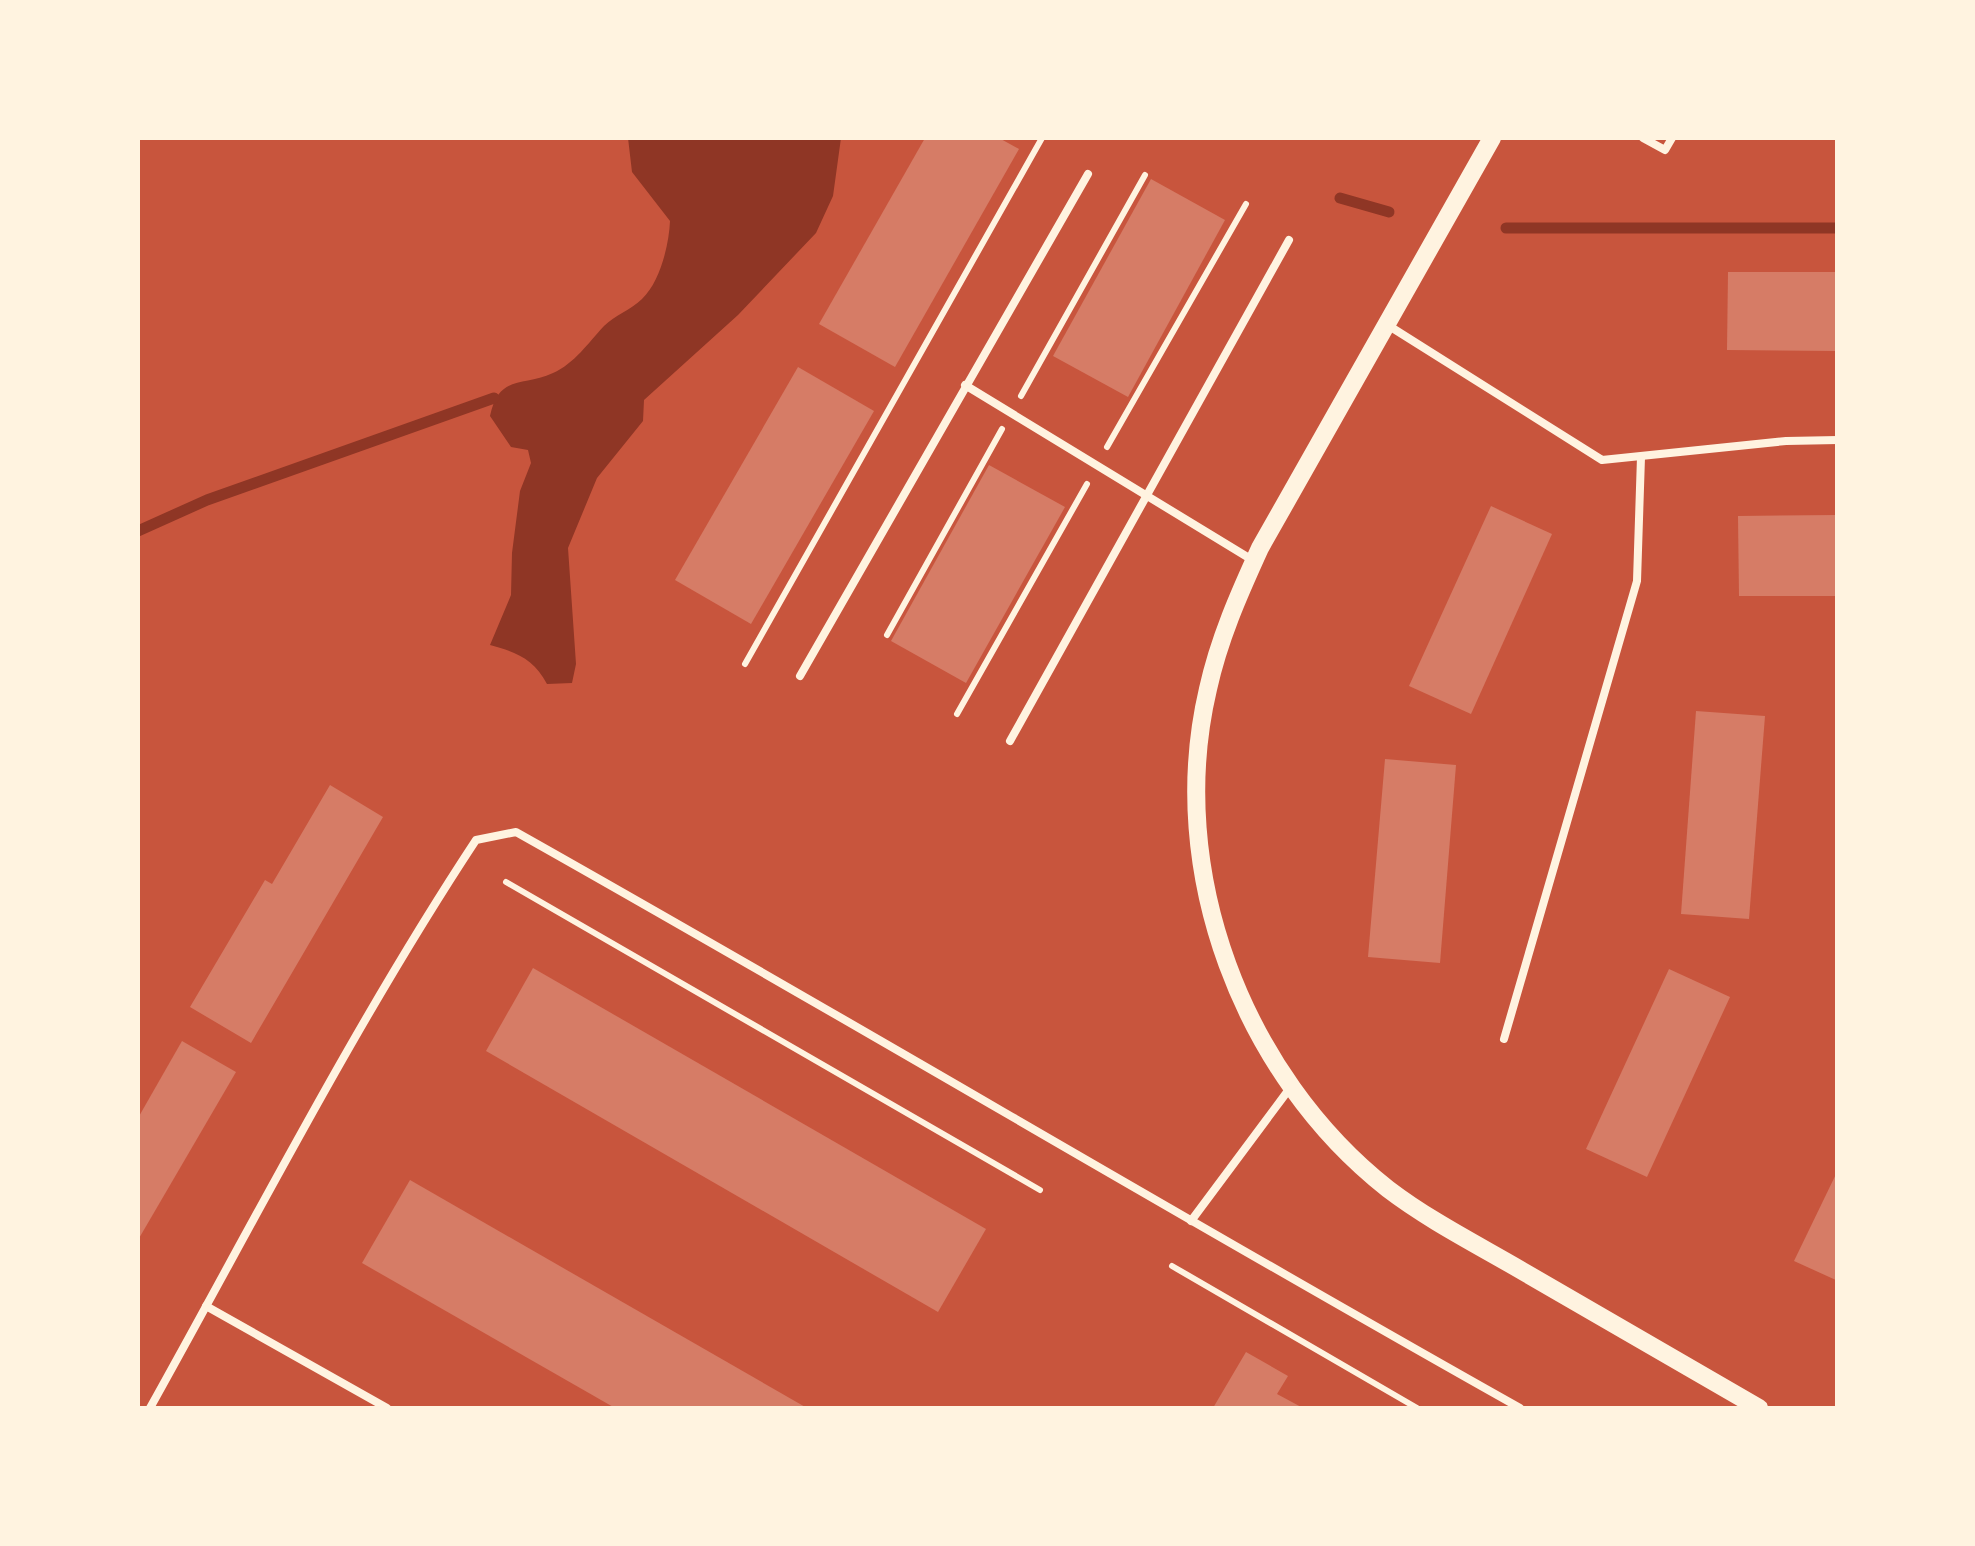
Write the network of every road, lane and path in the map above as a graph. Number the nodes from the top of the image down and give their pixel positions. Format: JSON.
{"nodes":[{"id":1,"x":1042,"y":138,"type":"edge"},
{"id":2,"x":1492,"y":138,"type":"edge"},
{"id":3,"x":1643,"y":138,"type":"edge"},
{"id":4,"x":1672,"y":138,"type":"edge"},
{"id":5,"x":1088,"y":174,"type":"dead end"},
{"id":6,"x":1289,"y":240,"type":"dead end"},
{"id":7,"x":1386,"y":324,"type":"junction"},
{"id":8,"x":965,"y":385,"type":"junction"},
{"id":9,"x":1838,"y":440,"type":"edge"},
{"id":10,"x":1641,"y":457,"type":"junction"},
{"id":11,"x":1146,"y":495,"type":"junction"},
{"id":12,"x":1254,"y":561,"type":"junction"},
{"id":13,"x":745,"y":664,"type":"dead end"},
{"id":14,"x":800,"y":676,"type":"dead end"},
{"id":15,"x":1010,"y":741,"type":"dead end"},
{"id":16,"x":506,"y":882,"type":"dead end"},
{"id":17,"x":1504,"y":1039,"type":"dead end"},
{"id":18,"x":1292,"y":1086,"type":"junction"},
{"id":19,"x":1040,"y":1190,"type":"dead end"},
{"id":20,"x":1191,"y":1221,"type":"junction"},
{"id":21,"x":1172,"y":1266,"type":"dead end"},
{"id":22,"x":206,"y":1306,"type":"junction"},
{"id":23,"x":150,"y":1408,"type":"edge"},
{"id":24,"x":387,"y":1408,"type":"edge"},
{"id":25,"x":1417,"y":1408,"type":"edge"},
{"id":26,"x":1520,"y":1408,"type":"edge"},
{"id":27,"x":1759,"y":1408,"type":"edge"}],
"edges":[{"from":1,"to":13,"type":"path"},
{"from":2,"to":7,"type":"street"},
{"from":3,"to":4,"type":"lane"},
{"from":5,"to":8,"type":"lane"},
{"from":6,"to":11,"type":"lane"},
{"from":7,"to":10,"type":"lane"},
{"from":7,"to":12,"type":"street"},
{"from":8,"to":11,"type":"lane"},
{"from":8,"to":14,"type":"lane"},
{"from":9,"to":10,"type":"lane"},
{"from":10,"to":17,"type":"lane"},
{"from":11,"to":12,"type":"lane"},
{"from":11,"to":15,"type":"lane"},
{"from":12,"to":18,"type":"street"},
{"from":16,"to":19,"type":"path"},
{"from":18,"to":20,"type":"lane"},
{"from":18,"to":27,"type":"street"},
{"from":20,"to":22,"type":"lane"},
{"from":20,"to":26,"type":"lane"},
{"from":21,"to":25,"type":"path"},
{"from":22,"to":23,"type":"lane"},
{"from":22,"to":24,"type":"lane"}]}
